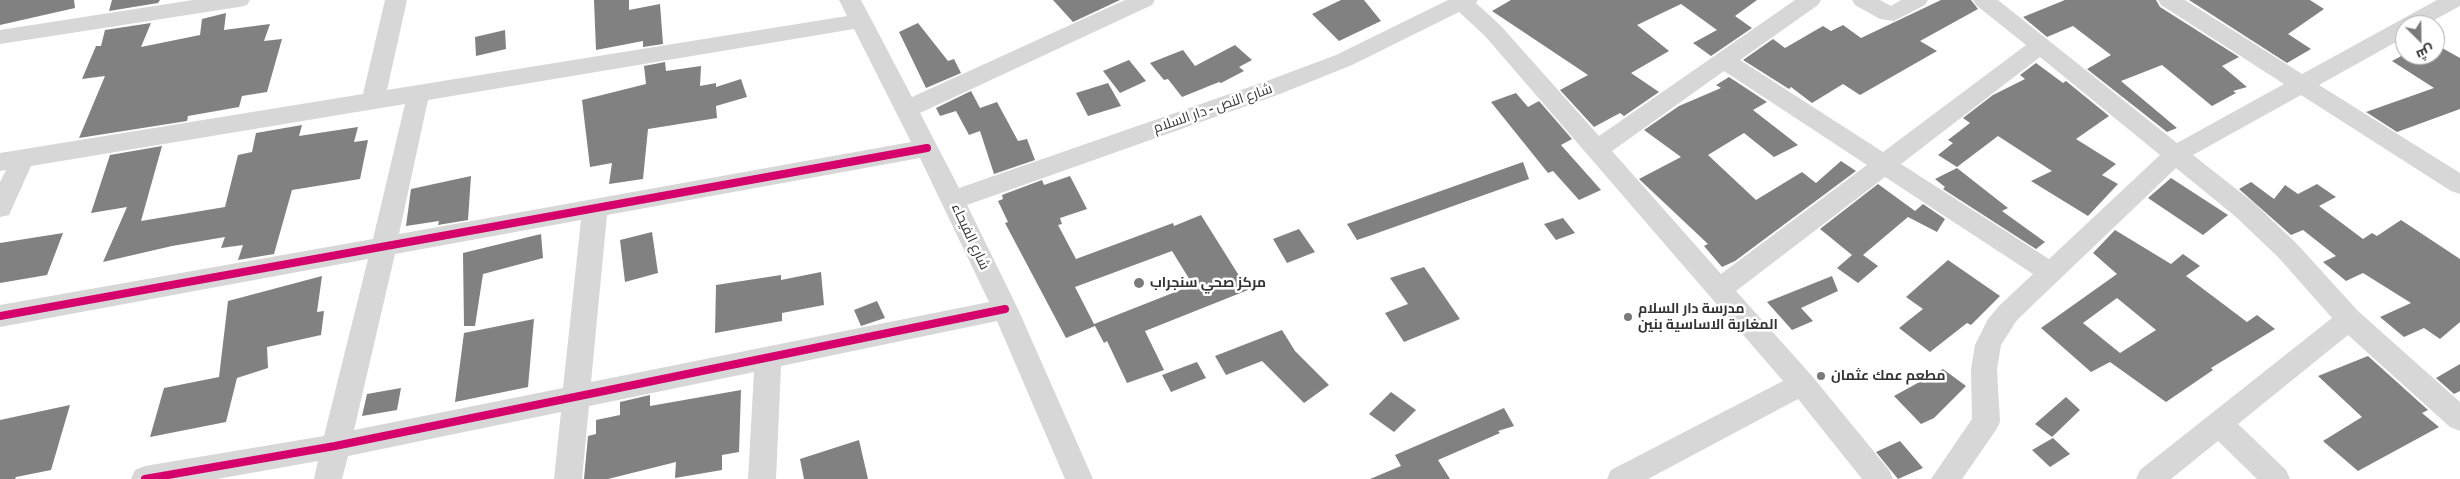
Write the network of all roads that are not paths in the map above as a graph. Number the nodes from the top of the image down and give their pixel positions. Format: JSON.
{"nodes":[{"id":1,"x":239,"y":0,"type":"edge"},
{"id":2,"x":396,"y":0,"type":"edge"},
{"id":3,"x":1144,"y":0,"type":"edge"},
{"id":4,"x":1810,"y":0,"type":"edge"},
{"id":5,"x":1863,"y":0,"type":"edge"},
{"id":6,"x":1917,"y":0,"type":"edge"},
{"id":7,"x":1984,"y":0,"type":"edge"},
{"id":8,"x":2169,"y":0,"type":"edge"},
{"id":9,"x":2454,"y":0,"type":"edge"},
{"id":10,"x":1462,"y":1,"type":"edge"},
{"id":11,"x":859,"y":7,"type":"edge"},
{"id":12,"x":2426,"y":15,"type":"edge"},
{"id":13,"x":2395,"y":33,"type":"edge"},
{"id":14,"x":0,"y":37,"type":"edge"},
{"id":15,"x":2040,"y":46,"type":"junction"},
{"id":16,"x":1723,"y":60,"type":"junction"},
{"id":17,"x":2300,"y":85,"type":"junction"},
{"id":18,"x":418,"y":95,"type":"junction"},
{"id":19,"x":373,"y":101,"type":"junction"},
{"id":20,"x":907,"y":109,"type":"junction"},
{"id":21,"x":927,"y":148,"type":"junction"},
{"id":22,"x":1597,"y":149,"type":"junction"},
{"id":23,"x":2176,"y":154,"type":"junction"},
{"id":24,"x":12,"y":160,"type":"edge"},
{"id":25,"x":1882,"y":165,"type":"junction"},
{"id":26,"x":2460,"y":185,"type":"edge"},
{"id":27,"x":953,"y":200,"type":"junction"},
{"id":28,"x":0,"y":208,"type":"edge"},
{"id":29,"x":595,"y":208,"type":"junction"},
{"id":30,"x":384,"y":246,"type":"junction"},
{"id":31,"x":2050,"y":272,"type":"junction"},
{"id":32,"x":1719,"y":290,"type":"junction"},
{"id":33,"x":1005,"y":309,"type":"junction"},
{"id":34,"x":0,"y":316,"type":"edge"},
{"id":35,"x":2349,"y":318,"type":"junction"},
{"id":36,"x":768,"y":357,"type":"junction"},
{"id":37,"x":1802,"y":384,"type":"junction"},
{"id":38,"x":576,"y":395,"type":"junction"},
{"id":39,"x":2460,"y":419,"type":"edge"},
{"id":40,"x":2218,"y":423,"type":"junction"},
{"id":41,"x":335,"y":446,"type":"junction"},
{"id":42,"x":145,"y":479,"type":"edge"},
{"id":43,"x":328,"y":479,"type":"edge"},
{"id":44,"x":568,"y":479,"type":"edge"},
{"id":45,"x":762,"y":479,"type":"edge"},
{"id":46,"x":1079,"y":479,"type":"edge"},
{"id":47,"x":1621,"y":479,"type":"edge"},
{"id":48,"x":1879,"y":479,"type":"edge"},
{"id":49,"x":1945,"y":479,"type":"edge"},
{"id":50,"x":2150,"y":479,"type":"edge"},
{"id":51,"x":2276,"y":479,"type":"edge"}],
"edges":[{"from":1,"to":14,"type":"street"},
{"from":2,"to":19,"type":"street"},
{"from":3,"to":20,"type":"street"},
{"from":4,"to":16,"type":"street"},
{"from":5,"to":6,"type":"street"},
{"from":7,"to":15,"type":"street"},
{"from":8,"to":17,"type":"street"},
{"from":9,"to":12,"type":"street"},
{"from":10,"to":22,"type":"street"},
{"from":10,"to":27,"type":"street","name":"شارع النص - دار السلام"},
{"from":11,"to":18,"type":"street"},
{"from":11,"to":20,"type":"street","name":"شارع الفيحاء"},
{"from":13,"to":17,"type":"street"},
{"from":15,"to":23,"type":"street"},
{"from":15,"to":25,"type":"street"},
{"from":16,"to":22,"type":"street"},
{"from":16,"to":25,"type":"street"},
{"from":17,"to":23,"type":"street"},
{"from":17,"to":26,"type":"street"},
{"from":18,"to":19,"type":"street"},
{"from":18,"to":30,"type":"street"},
{"from":19,"to":24,"type":"street"},
{"from":20,"to":21,"type":"street","name":"شارع الفيحاء"},
{"from":21,"to":27,"type":"street","name":"شارع الفيحاء"},
{"from":21,"to":29,"type":"street"},
{"from":22,"to":32,"type":"street"},
{"from":23,"to":31,"type":"street"},
{"from":23,"to":35,"type":"street"},
{"from":24,"to":28,"type":"street"},
{"from":25,"to":31,"type":"street"},
{"from":25,"to":32,"type":"street"},
{"from":27,"to":33,"type":"street","name":"شارع الفيحاء"},
{"from":29,"to":30,"type":"street"},
{"from":29,"to":38,"type":"street"},
{"from":30,"to":34,"type":"street"},
{"from":30,"to":41,"type":"street"},
{"from":31,"to":49,"type":"street"},
{"from":32,"to":37,"type":"street"},
{"from":33,"to":36,"type":"street"},
{"from":33,"to":46,"type":"street","name":"شارع الفيحاء"},
{"from":35,"to":39,"type":"street"},
{"from":35,"to":40,"type":"street"},
{"from":36,"to":38,"type":"street"},
{"from":36,"to":45,"type":"street"},
{"from":37,"to":47,"type":"street"},
{"from":37,"to":48,"type":"street"},
{"from":38,"to":41,"type":"street"},
{"from":38,"to":44,"type":"street"},
{"from":40,"to":50,"type":"street"},
{"from":40,"to":51,"type":"street"},
{"from":41,"to":42,"type":"street"},
{"from":41,"to":43,"type":"street"}]}
